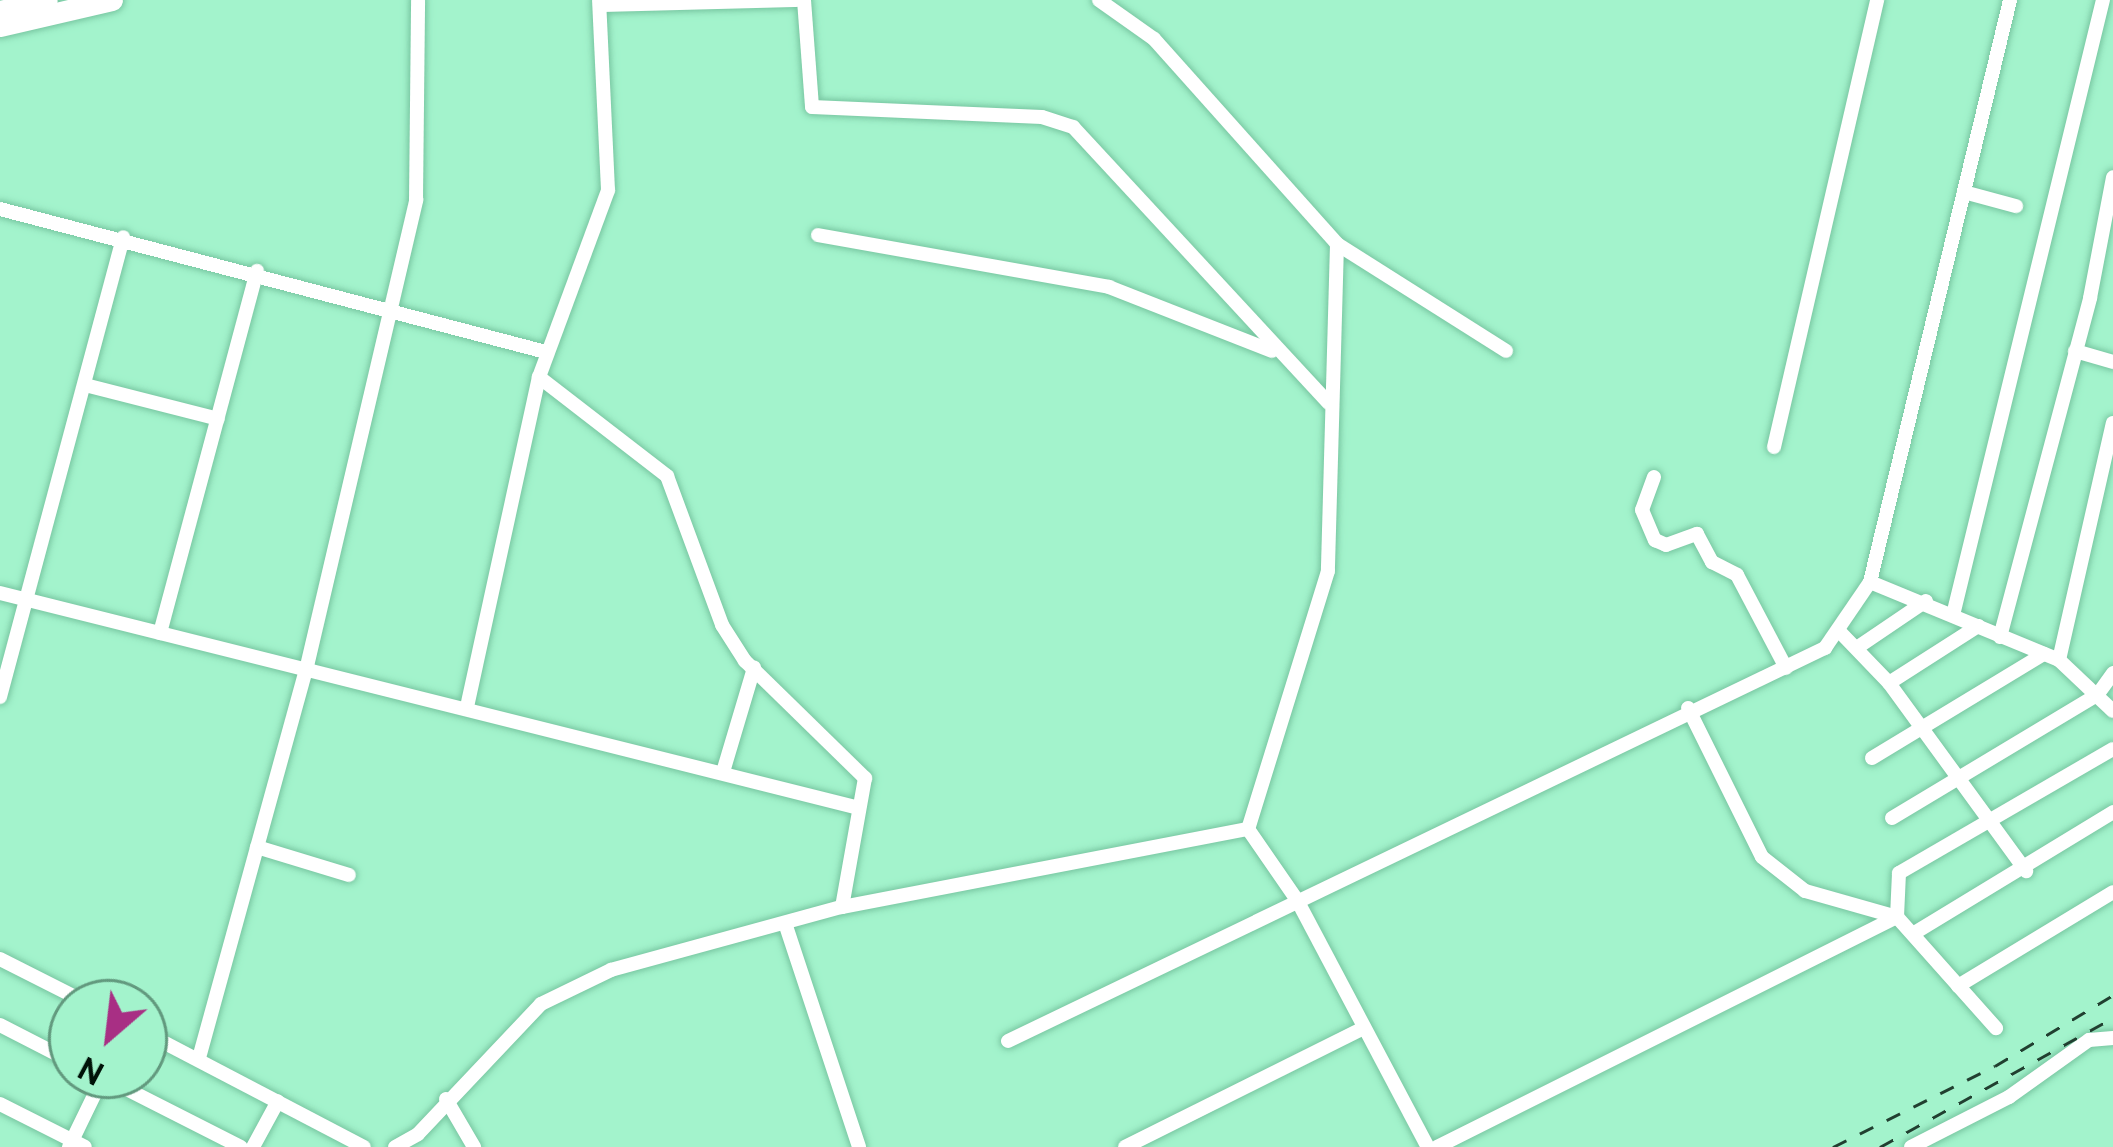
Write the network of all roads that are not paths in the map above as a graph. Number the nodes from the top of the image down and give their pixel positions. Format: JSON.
{"nodes":[{"id":1,"x":43,"y":0,"type":"edge"},
{"id":2,"x":112,"y":0,"type":"edge"},
{"id":3,"x":418,"y":0,"type":"edge"},
{"id":4,"x":801,"y":0,"type":"edge"},
{"id":5,"x":1099,"y":0,"type":"edge"},
{"id":6,"x":1877,"y":0,"type":"edge"},
{"id":7,"x":2010,"y":0,"type":"edge"},
{"id":8,"x":599,"y":2,"type":"edge"},
{"id":9,"x":2106,"y":3,"type":"edge"},
{"id":10,"x":0,"y":11,"type":"edge"},
{"id":11,"x":0,"y":26,"type":"edge"},
{"id":12,"x":2112,"y":182,"type":"edge"},
{"id":13,"x":1964,"y":192,"type":"junction"},
{"id":14,"x":2016,"y":206,"type":"dead end"},
{"id":15,"x":0,"y":209,"type":"edge"},
{"id":16,"x":818,"y":235,"type":"dead end"},
{"id":17,"x":123,"y":237,"type":"junction"},
{"id":18,"x":1337,"y":244,"type":"junction"},
{"id":19,"x":2106,"y":247,"type":"edge"},
{"id":20,"x":257,"y":272,"type":"junction"},
{"id":21,"x":387,"y":308,"type":"junction"},
{"id":22,"x":1506,"y":351,"type":"dead end"},
{"id":23,"x":2075,"y":351,"type":"junction"},
{"id":24,"x":546,"y":352,"type":"junction"},
{"id":25,"x":1282,"y":356,"type":"junction"},
{"id":26,"x":2113,"y":362,"type":"edge"},
{"id":27,"x":539,"y":377,"type":"junction"},
{"id":28,"x":85,"y":385,"type":"junction"},
{"id":29,"x":1329,"y":403,"type":"junction"},
{"id":30,"x":218,"y":419,"type":"junction"},
{"id":31,"x":2113,"y":423,"type":"edge"},
{"id":32,"x":1774,"y":446,"type":"dead end"},
{"id":33,"x":1654,"y":477,"type":"dead end"},
{"id":34,"x":2107,"y":483,"type":"edge"},
{"id":35,"x":1870,"y":582,"type":"junction"},
{"id":36,"x":0,"y":593,"type":"edge"},
{"id":37,"x":29,"y":601,"type":"junction"},
{"id":38,"x":1926,"y":601,"type":"junction"},
{"id":39,"x":1954,"y":611,"type":"junction"},
{"id":40,"x":1978,"y":626,"type":"junction"},
{"id":41,"x":1840,"y":632,"type":"junction"},
{"id":42,"x":160,"y":633,"type":"junction"},
{"id":43,"x":2000,"y":637,"type":"junction"},
{"id":44,"x":1858,"y":646,"type":"junction"},
{"id":45,"x":2052,"y":657,"type":"junction"},
{"id":46,"x":307,"y":666,"type":"junction"},
{"id":47,"x":754,"y":668,"type":"junction"},
{"id":48,"x":1786,"y":668,"type":"junction"},
{"id":49,"x":2113,"y":673,"type":"edge"},
{"id":50,"x":1889,"y":683,"type":"junction"},
{"id":51,"x":2098,"y":694,"type":"junction"},
{"id":52,"x":0,"y":697,"type":"edge"},
{"id":53,"x":467,"y":707,"type":"junction"},
{"id":54,"x":1688,"y":708,"type":"junction"},
{"id":55,"x":2113,"y":711,"type":"edge"},
{"id":56,"x":1918,"y":725,"type":"junction"},
{"id":57,"x":2113,"y":749,"type":"edge"},
{"id":58,"x":1872,"y":758,"type":"dead end"},
{"id":59,"x":723,"y":772,"type":"junction"},
{"id":60,"x":1957,"y":775,"type":"junction"},
{"id":61,"x":859,"y":808,"type":"junction"},
{"id":62,"x":2113,"y":812,"type":"edge"},
{"id":63,"x":1892,"y":818,"type":"dead end"},
{"id":64,"x":1989,"y":821,"type":"junction"},
{"id":65,"x":1248,"y":829,"type":"junction"},
{"id":66,"x":257,"y":847,"type":"junction"},
{"id":67,"x":2026,"y":871,"type":"junction"},
{"id":68,"x":349,"y":875,"type":"dead end"},
{"id":69,"x":2113,"y":892,"type":"edge"},
{"id":70,"x":1297,"y":900,"type":"junction"},
{"id":71,"x":842,"y":907,"type":"junction"},
{"id":72,"x":1897,"y":917,"type":"junction"},
{"id":73,"x":786,"y":926,"type":"junction"},
{"id":74,"x":1916,"y":932,"type":"junction"},
{"id":75,"x":0,"y":958,"type":"edge"},
{"id":76,"x":48,"y":983,"type":"edge"},
{"id":77,"x":1958,"y":986,"type":"junction"},
{"id":78,"x":0,"y":1025,"type":"edge"},
{"id":79,"x":1364,"y":1028,"type":"junction"},
{"id":80,"x":1996,"y":1028,"type":"dead end"},
{"id":81,"x":2113,"y":1038,"type":"edge"},
{"id":82,"x":1008,"y":1041,"type":"dead end"},
{"id":83,"x":168,"y":1043,"type":"edge"},
{"id":84,"x":48,"y":1050,"type":"edge"},
{"id":85,"x":200,"y":1058,"type":"junction"},
{"id":86,"x":93,"y":1099,"type":"edge"},
{"id":87,"x":147,"y":1099,"type":"edge"},
{"id":88,"x":446,"y":1099,"type":"junction"},
{"id":89,"x":278,"y":1101,"type":"junction"},
{"id":90,"x":0,"y":1104,"type":"edge"},
{"id":91,"x":75,"y":1145,"type":"edge"},
{"id":92,"x":241,"y":1147,"type":"edge"},
{"id":93,"x":253,"y":1147,"type":"edge"},
{"id":94,"x":364,"y":1147,"type":"edge"},
{"id":95,"x":395,"y":1147,"type":"edge"},
{"id":96,"x":474,"y":1147,"type":"edge"},
{"id":97,"x":859,"y":1147,"type":"edge"},
{"id":98,"x":1125,"y":1147,"type":"edge"},
{"id":99,"x":1432,"y":1147,"type":"edge"},
{"id":100,"x":1911,"y":1147,"type":"edge"}],
"edges":[{"from":1,"to":10,"type":"main road"},
{"from":2,"to":11,"type":"main road"},
{"from":3,"to":21,"type":"street"},
{"from":4,"to":8,"type":"street"},
{"from":4,"to":25,"type":"street"},
{"from":5,"to":18,"type":"street"},
{"from":6,"to":32,"type":"street"},
{"from":7,"to":13,"type":"street"},
{"from":8,"to":24,"type":"street"},
{"from":9,"to":39,"type":"street"},
{"from":12,"to":19,"type":"street"},
{"from":13,"to":14,"type":"street"},
{"from":13,"to":35,"type":"street"},
{"from":15,"to":17,"type":"street"},
{"from":16,"to":25,"type":"street"},
{"from":17,"to":20,"type":"street"},
{"from":17,"to":28,"type":"street"},
{"from":18,"to":22,"type":"street"},
{"from":18,"to":29,"type":"street"},
{"from":19,"to":23,"type":"street"},
{"from":20,"to":21,"type":"street"},
{"from":20,"to":30,"type":"street"},
{"from":21,"to":24,"type":"street"},
{"from":21,"to":46,"type":"street"},
{"from":23,"to":26,"type":"street"},
{"from":23,"to":43,"type":"street"},
{"from":24,"to":27,"type":"street"},
{"from":25,"to":29,"type":"street"},
{"from":27,"to":47,"type":"street"},
{"from":27,"to":53,"type":"street"},
{"from":28,"to":30,"type":"street"},
{"from":28,"to":37,"type":"street"},
{"from":29,"to":65,"type":"street"},
{"from":30,"to":42,"type":"street"},
{"from":31,"to":34,"type":"street"},
{"from":33,"to":48,"type":"street"},
{"from":34,"to":45,"type":"street"},
{"from":35,"to":38,"type":"street"},
{"from":35,"to":41,"type":"street"},
{"from":36,"to":37,"type":"street"},
{"from":37,"to":42,"type":"street"},
{"from":37,"to":52,"type":"street"},
{"from":38,"to":39,"type":"street"},
{"from":38,"to":44,"type":"street"},
{"from":39,"to":40,"type":"street"},
{"from":40,"to":43,"type":"street"},
{"from":40,"to":50,"type":"street"},
{"from":41,"to":44,"type":"street"},
{"from":41,"to":48,"type":"street"},
{"from":42,"to":46,"type":"street"},
{"from":43,"to":45,"type":"street"},
{"from":44,"to":50,"type":"street"},
{"from":45,"to":51,"type":"street"},
{"from":45,"to":56,"type":"street"},
{"from":46,"to":53,"type":"street"},
{"from":46,"to":66,"type":"street"},
{"from":47,"to":59,"type":"street"},
{"from":47,"to":61,"type":"street"},
{"from":48,"to":54,"type":"street"},
{"from":49,"to":51,"type":"street"},
{"from":50,"to":56,"type":"street"},
{"from":51,"to":55,"type":"street"},
{"from":51,"to":60,"type":"street"},
{"from":53,"to":59,"type":"street"},
{"from":54,"to":70,"type":"street"},
{"from":54,"to":72,"type":"street"},
{"from":56,"to":58,"type":"street"},
{"from":56,"to":60,"type":"street"},
{"from":57,"to":64,"type":"street"},
{"from":59,"to":61,"type":"street"},
{"from":60,"to":63,"type":"street"},
{"from":60,"to":64,"type":"street"},
{"from":61,"to":71,"type":"street"},
{"from":62,"to":67,"type":"street"},
{"from":64,"to":67,"type":"street"},
{"from":64,"to":72,"type":"street"},
{"from":65,"to":70,"type":"street"},
{"from":65,"to":71,"type":"street"},
{"from":66,"to":68,"type":"street"},
{"from":66,"to":85,"type":"street"},
{"from":67,"to":74,"type":"street"},
{"from":69,"to":77,"type":"street"},
{"from":70,"to":79,"type":"street"},
{"from":70,"to":82,"type":"street"},
{"from":71,"to":73,"type":"street"},
{"from":72,"to":74,"type":"street"},
{"from":72,"to":99,"type":"street"},
{"from":73,"to":88,"type":"street"},
{"from":73,"to":97,"type":"street"},
{"from":74,"to":77,"type":"street"},
{"from":75,"to":76,"type":"street"},
{"from":77,"to":80,"type":"street"},
{"from":78,"to":84,"type":"street"},
{"from":79,"to":98,"type":"street"},
{"from":79,"to":99,"type":"street"},
{"from":81,"to":100,"type":"street"},
{"from":83,"to":85,"type":"street"},
{"from":85,"to":89,"type":"street"},
{"from":86,"to":91,"type":"street"},
{"from":87,"to":92,"type":"street"},
{"from":88,"to":95,"type":"street"},
{"from":88,"to":96,"type":"street"},
{"from":89,"to":93,"type":"street"},
{"from":89,"to":94,"type":"street"},
{"from":90,"to":91,"type":"street"}]}
